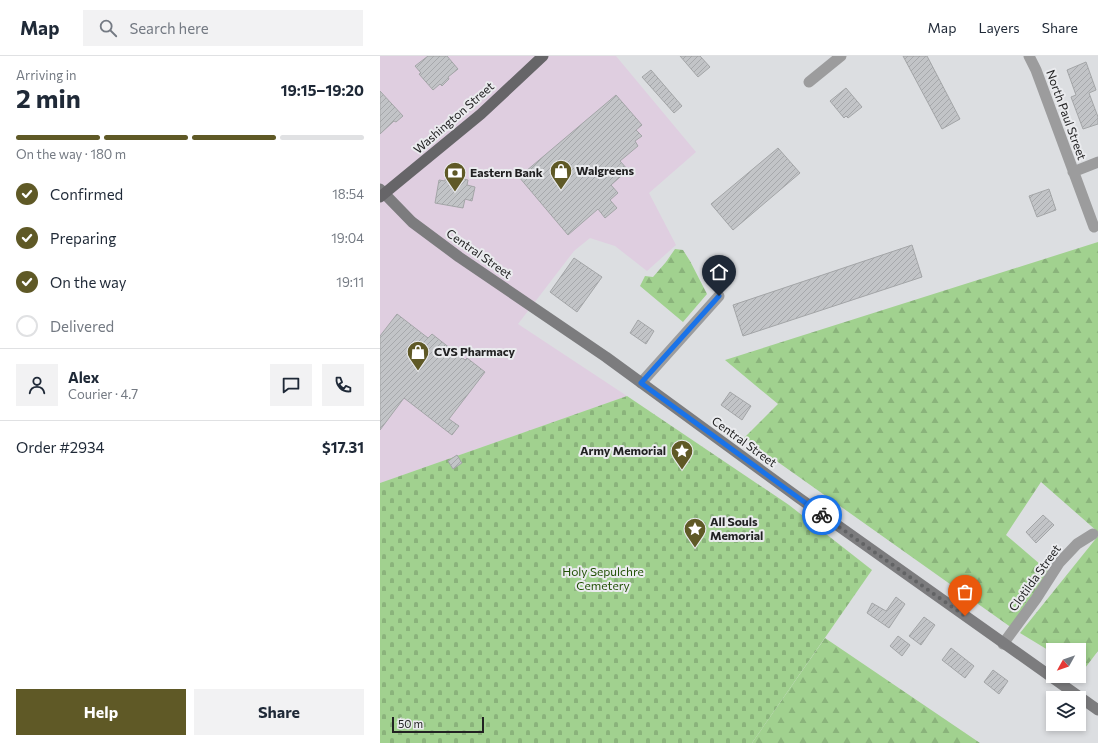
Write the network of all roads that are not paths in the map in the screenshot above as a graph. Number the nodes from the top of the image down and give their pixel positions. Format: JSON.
{"nodes":[{"id":1,"x":543,"y":56,"type":"edge"},
{"id":2,"x":841,"y":56,"type":"edge"},
{"id":3,"x":1029,"y":56,"type":"edge"},
{"id":4,"x":810,"y":82,"type":"dead end"},
{"id":5,"x":1098,"y":162,"type":"edge"},
{"id":6,"x":1073,"y":172,"type":"junction"},
{"id":7,"x":381,"y":193,"type":"edge"},
{"id":8,"x":1094,"y":227,"type":"dead end"},
{"id":9,"x":719,"y":296,"type":"dead end"},
{"id":10,"x":641,"y":383,"type":"junction"},
{"id":11,"x":1093,"y":534,"type":"dead end"},
{"id":12,"x":1003,"y":644,"type":"junction"},
{"id":13,"x":1098,"y":710,"type":"edge"}],
"edges":[{"from":1,"to":7,"type":"main road","name":"Washington Street"},
{"from":2,"to":4,"type":"street"},
{"from":3,"to":6,"type":"street","name":"North Paul Street"},
{"from":5,"to":6,"type":"street"},
{"from":6,"to":8,"type":"street","name":"North Paul Street"},
{"from":7,"to":10,"type":"main road","name":"Central Street"},
{"from":9,"to":10,"type":"street"},
{"from":10,"to":12,"type":"main road","name":"Central Street"},
{"from":11,"to":12,"type":"street","name":"Clotilda Street"},
{"from":12,"to":13,"type":"main road","name":"Central Street"}]}
